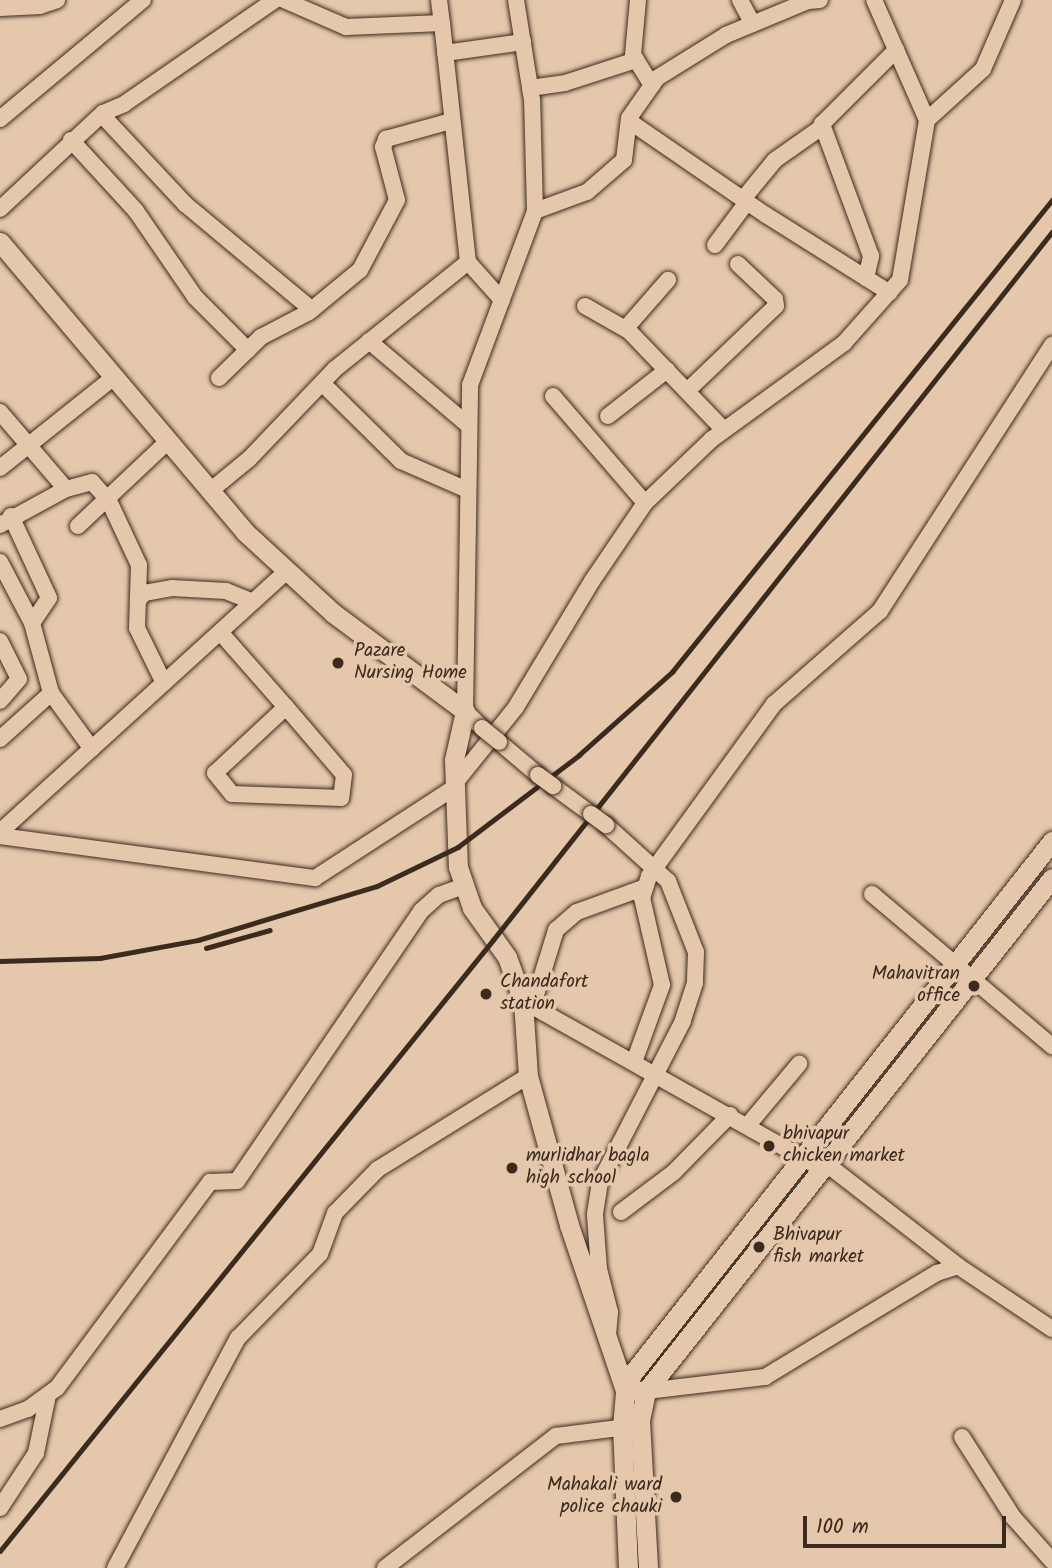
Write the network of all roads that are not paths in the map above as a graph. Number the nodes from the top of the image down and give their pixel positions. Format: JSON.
{"nodes":[{"id":1,"x":57,"y":0,"type":"edge"},
{"id":2,"x":144,"y":0,"type":"edge"},
{"id":3,"x":275,"y":0,"type":"edge"},
{"id":4,"x":284,"y":0,"type":"edge"},
{"id":5,"x":439,"y":0,"type":"edge"},
{"id":6,"x":516,"y":0,"type":"edge"},
{"id":7,"x":638,"y":0,"type":"edge"},
{"id":8,"x":740,"y":0,"type":"edge"},
{"id":9,"x":820,"y":0,"type":"edge"},
{"id":10,"x":874,"y":0,"type":"edge"},
{"id":11,"x":1013,"y":0,"type":"edge"},
{"id":12,"x":23,"y":3,"type":"edge"},
{"id":13,"x":0,"y":8,"type":"edge"},
{"id":14,"x":442,"y":23,"type":"junction"},
{"id":15,"x":753,"y":24,"type":"junction"},
{"id":16,"x":523,"y":42,"type":"junction"},
{"id":17,"x":896,"y":50,"type":"junction"},
{"id":18,"x":444,"y":53,"type":"junction"},
{"id":19,"x":636,"y":61,"type":"junction"},
{"id":20,"x":652,"y":85,"type":"junction"},
{"id":21,"x":530,"y":88,"type":"junction"},
{"id":22,"x":102,"y":114,"type":"junction"},
{"id":23,"x":0,"y":119,"type":"edge"},
{"id":24,"x":927,"y":120,"type":"junction"},
{"id":25,"x":451,"y":121,"type":"junction"},
{"id":26,"x":629,"y":121,"type":"junction"},
{"id":27,"x":822,"y":127,"type":"junction"},
{"id":28,"x":71,"y":141,"type":"junction"},
{"id":29,"x":745,"y":201,"type":"junction"},
{"id":30,"x":0,"y":209,"type":"edge"},
{"id":31,"x":535,"y":211,"type":"junction"},
{"id":32,"x":0,"y":242,"type":"edge"},
{"id":33,"x":715,"y":245,"type":"dead end"},
{"id":34,"x":468,"y":262,"type":"junction"},
{"id":35,"x":738,"y":264,"type":"dead end"},
{"id":36,"x":866,"y":278,"type":"junction"},
{"id":37,"x":668,"y":279,"type":"dead end"},
{"id":38,"x":890,"y":293,"type":"junction"},
{"id":39,"x":502,"y":300,"type":"junction"},
{"id":40,"x":586,"y":306,"type":"dead end"},
{"id":41,"x":312,"y":310,"type":"junction"},
{"id":42,"x":625,"y":328,"type":"junction"},
{"id":43,"x":369,"y":341,"type":"junction"},
{"id":44,"x":1052,"y":345,"type":"edge"},
{"id":45,"x":248,"y":350,"type":"junction"},
{"id":46,"x":667,"y":370,"type":"junction"},
{"id":47,"x":114,"y":377,"type":"junction"},
{"id":48,"x":219,"y":378,"type":"dead end"},
{"id":49,"x":323,"y":384,"type":"junction"},
{"id":50,"x":687,"y":391,"type":"junction"},
{"id":51,"x":553,"y":396,"type":"dead end"},
{"id":52,"x":0,"y":412,"type":"edge"},
{"id":53,"x":608,"y":416,"type":"dead end"},
{"id":54,"x":468,"y":425,"type":"junction"},
{"id":55,"x":724,"y":430,"type":"junction"},
{"id":56,"x":166,"y":443,"type":"junction"},
{"id":57,"x":29,"y":444,"type":"junction"},
{"id":58,"x":0,"y":468,"type":"edge"},
{"id":59,"x":66,"y":489,"type":"junction"},
{"id":60,"x":466,"y":489,"type":"junction"},
{"id":61,"x":210,"y":491,"type":"junction"},
{"id":62,"x":108,"y":500,"type":"junction"},
{"id":63,"x":645,"y":503,"type":"junction"},
{"id":64,"x":6,"y":521,"type":"edge"},
{"id":65,"x":78,"y":526,"type":"dead end"},
{"id":66,"x":0,"y":562,"type":"edge"},
{"id":67,"x":287,"y":571,"type":"junction"},
{"id":68,"x":138,"y":601,"type":"junction"},
{"id":69,"x":253,"y":602,"type":"junction"},
{"id":70,"x":32,"y":623,"type":"junction"},
{"id":71,"x":220,"y":632,"type":"junction"},
{"id":72,"x":0,"y":641,"type":"edge"},
{"id":73,"x":164,"y":683,"type":"junction"},
{"id":74,"x":51,"y":693,"type":"junction"},
{"id":75,"x":0,"y":701,"type":"edge"},
{"id":76,"x":286,"y":707,"type":"junction"},
{"id":77,"x":465,"y":711,"type":"junction"},
{"id":78,"x":0,"y":739,"type":"edge"},
{"id":79,"x":92,"y":749,"type":"junction"},
{"id":80,"x":455,"y":785,"type":"junction"},
{"id":81,"x":0,"y":834,"type":"edge"},
{"id":82,"x":1052,"y":841,"type":"edge"},
{"id":83,"x":655,"y":868,"type":"junction"},
{"id":84,"x":1052,"y":878,"type":"edge"},
{"id":85,"x":464,"y":886,"type":"junction"},
{"id":86,"x":643,"y":888,"type":"junction"},
{"id":87,"x":872,"y":894,"type":"dead end"},
{"id":88,"x":956,"y":965,"type":"junction"},
{"id":89,"x":973,"y":978,"type":"junction"},
{"id":90,"x":528,"y":1004,"type":"junction"},
{"id":91,"x":1052,"y":1046,"type":"edge"},
{"id":92,"x":634,"y":1062,"type":"junction"},
{"id":93,"x":800,"y":1063,"type":"dead end"},
{"id":94,"x":655,"y":1074,"type":"junction"},
{"id":95,"x":528,"y":1076,"type":"junction"},
{"id":96,"x":730,"y":1115,"type":"junction"},
{"id":97,"x":748,"y":1125,"type":"junction"},
{"id":98,"x":803,"y":1156,"type":"junction"},
{"id":99,"x":821,"y":1166,"type":"junction"},
{"id":100,"x":621,"y":1212,"type":"dead end"},
{"id":101,"x":958,"y":1266,"type":"junction"},
{"id":102,"x":1052,"y":1329,"type":"edge"},
{"id":103,"x":607,"y":1340,"type":"junction"},
{"id":104,"x":625,"y":1390,"type":"junction"},
{"id":105,"x":646,"y":1391,"type":"junction"},
{"id":106,"x":48,"y":1395,"type":"junction"},
{"id":107,"x":0,"y":1419,"type":"edge"},
{"id":108,"x":631,"y":1426,"type":"junction"},
{"id":109,"x":962,"y":1437,"type":"dead end"},
{"id":110,"x":0,"y":1508,"type":"edge"},
{"id":111,"x":1052,"y":1561,"type":"edge"},
{"id":112,"x":115,"y":1568,"type":"edge"},
{"id":113,"x":386,"y":1568,"type":"edge"},
{"id":114,"x":628,"y":1568,"type":"edge"},
{"id":115,"x":648,"y":1568,"type":"edge"}],
"edges":[{"from":1,"to":12,"type":"street"},
{"from":2,"to":23,"type":"street"},
{"from":3,"to":22,"type":"street"},
{"from":4,"to":14,"type":"street"},
{"from":5,"to":14,"type":"street"},
{"from":6,"to":16,"type":"street"},
{"from":7,"to":19,"type":"street"},
{"from":8,"to":15,"type":"street"},
{"from":9,"to":15,"type":"street"},
{"from":10,"to":17,"type":"street"},
{"from":11,"to":24,"type":"street"},
{"from":12,"to":13,"type":"street"},
{"from":14,"to":18,"type":"street"},
{"from":15,"to":20,"type":"street"},
{"from":16,"to":18,"type":"street"},
{"from":16,"to":21,"type":"street"},
{"from":17,"to":24,"type":"street"},
{"from":17,"to":27,"type":"street"},
{"from":18,"to":25,"type":"street"},
{"from":19,"to":20,"type":"street"},
{"from":19,"to":21,"type":"street"},
{"from":20,"to":26,"type":"street"},
{"from":21,"to":31,"type":"street"},
{"from":22,"to":28,"type":"street"},
{"from":22,"to":41,"type":"street"},
{"from":24,"to":38,"type":"street"},
{"from":25,"to":34,"type":"street"},
{"from":25,"to":41,"type":"street"},
{"from":26,"to":29,"type":"street"},
{"from":26,"to":31,"type":"street"},
{"from":27,"to":29,"type":"street"},
{"from":27,"to":36,"type":"street"},
{"from":28,"to":30,"type":"street"},
{"from":28,"to":45,"type":"street"},
{"from":29,"to":33,"type":"street"},
{"from":29,"to":36,"type":"street"},
{"from":31,"to":39,"type":"street"},
{"from":32,"to":47,"type":"main road"},
{"from":34,"to":39,"type":"street"},
{"from":34,"to":43,"type":"street"},
{"from":35,"to":50,"type":"street"},
{"from":36,"to":38,"type":"street"},
{"from":37,"to":42,"type":"street"},
{"from":38,"to":55,"type":"street"},
{"from":39,"to":54,"type":"street"},
{"from":40,"to":42,"type":"street"},
{"from":41,"to":45,"type":"street"},
{"from":42,"to":46,"type":"street"},
{"from":43,"to":49,"type":"street"},
{"from":43,"to":54,"type":"street"},
{"from":44,"to":83,"type":"street"},
{"from":45,"to":48,"type":"street"},
{"from":46,"to":50,"type":"street"},
{"from":46,"to":53,"type":"street"},
{"from":47,"to":56,"type":"main road"},
{"from":47,"to":57,"type":"street"},
{"from":49,"to":60,"type":"street"},
{"from":49,"to":61,"type":"street"},
{"from":50,"to":55,"type":"street"},
{"from":51,"to":63,"type":"street"},
{"from":52,"to":57,"type":"street"},
{"from":54,"to":60,"type":"street"},
{"from":55,"to":63,"type":"street"},
{"from":56,"to":61,"type":"main road"},
{"from":56,"to":62,"type":"street"},
{"from":57,"to":58,"type":"street"},
{"from":57,"to":59,"type":"street"},
{"from":59,"to":62,"type":"street"},
{"from":59,"to":64,"type":"street"},
{"from":60,"to":77,"type":"street"},
{"from":61,"to":67,"type":"main road"},
{"from":62,"to":65,"type":"street"},
{"from":62,"to":68,"type":"street"},
{"from":63,"to":80,"type":"street"},
{"from":64,"to":70,"type":"street"},
{"from":66,"to":70,"type":"street"},
{"from":67,"to":69,"type":"street"},
{"from":67,"to":77,"type":"main road"},
{"from":68,"to":69,"type":"street"},
{"from":68,"to":73,"type":"street"},
{"from":69,"to":71,"type":"street"},
{"from":70,"to":74,"type":"street"},
{"from":71,"to":73,"type":"street"},
{"from":71,"to":76,"type":"street"},
{"from":72,"to":75,"type":"street"},
{"from":73,"to":79,"type":"street"},
{"from":74,"to":78,"type":"street"},
{"from":74,"to":79,"type":"street"},
{"from":76,"to":76,"type":"street"},
{"from":77,"to":80,"type":"main road"},
{"from":77,"to":83,"type":"street","bridge":true},
{"from":79,"to":81,"type":"street"},
{"from":80,"to":81,"type":"street"},
{"from":80,"to":85,"type":"main road"},
{"from":82,"to":88,"type":"main road"},
{"from":83,"to":86,"type":"street"},
{"from":83,"to":94,"type":"street"},
{"from":84,"to":89,"type":"main road"},
{"from":85,"to":90,"type":"main road"},
{"from":85,"to":106,"type":"street"},
{"from":86,"to":90,"type":"street"},
{"from":86,"to":92,"type":"street"},
{"from":87,"to":88,"type":"street"},
{"from":88,"to":89,"type":"street"},
{"from":88,"to":98,"type":"main road"},
{"from":89,"to":91,"type":"street"},
{"from":89,"to":99,"type":"main road"},
{"from":90,"to":92,"type":"street"},
{"from":90,"to":95,"type":"main road"},
{"from":92,"to":94,"type":"street"},
{"from":93,"to":97,"type":"street"},
{"from":94,"to":96,"type":"street"},
{"from":94,"to":103,"type":"street"},
{"from":95,"to":103,"type":"main road"},
{"from":95,"to":112,"type":"street"},
{"from":96,"to":97,"type":"street"},
{"from":96,"to":100,"type":"street"},
{"from":97,"to":98,"type":"street"},
{"from":98,"to":99,"type":"street"},
{"from":98,"to":104,"type":"main road"},
{"from":99,"to":101,"type":"street"},
{"from":99,"to":105,"type":"main road"},
{"from":101,"to":102,"type":"street"},
{"from":101,"to":105,"type":"street"},
{"from":103,"to":104,"type":"main road"},
{"from":104,"to":105,"type":"main road"},
{"from":104,"to":108,"type":"main road"},
{"from":105,"to":108,"type":"main road"},
{"from":106,"to":107,"type":"street"},
{"from":106,"to":110,"type":"street"},
{"from":108,"to":113,"type":"street"},
{"from":108,"to":114,"type":"main road"},
{"from":108,"to":115,"type":"main road"},
{"from":109,"to":111,"type":"street"}]}
